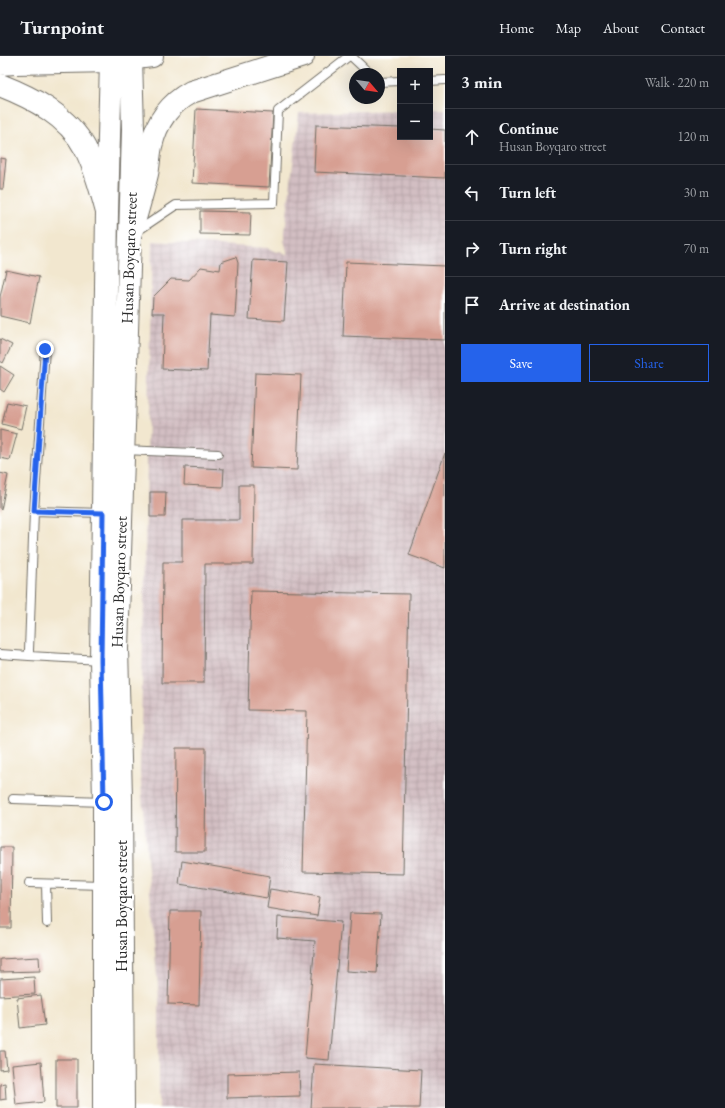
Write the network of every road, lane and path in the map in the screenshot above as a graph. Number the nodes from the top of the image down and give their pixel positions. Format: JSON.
{"nodes":[{"id":1,"x":152,"y":56,"type":"edge"},
{"id":2,"x":303,"y":56,"type":"edge"},
{"id":3,"x":350,"y":56,"type":"edge"},
{"id":4,"x":121,"y":58,"type":"edge"},
{"id":5,"x":0,"y":64,"type":"edge"},
{"id":6,"x":363,"y":68,"type":"edge"},
{"id":7,"x":433,"y":80,"type":"edge"},
{"id":8,"x":445,"y":80,"type":"edge"},
{"id":9,"x":397,"y":81,"type":"edge"},
{"id":10,"x":385,"y":82,"type":"edge"},
{"id":11,"x":0,"y":86,"type":"edge"},
{"id":12,"x":107,"y":212,"type":"junction"},
{"id":13,"x":130,"y":236,"type":"junction"},
{"id":14,"x":45,"y":349,"type":"dead end"},
{"id":15,"x":113,"y":449,"type":"junction"},
{"id":16,"x":218,"y":454,"type":"dead end"},
{"id":17,"x":34,"y":511,"type":"junction"},
{"id":18,"x":103,"y":513,"type":"junction"},
{"id":19,"x":0,"y":654,"type":"edge"},
{"id":20,"x":29,"y":656,"type":"junction"},
{"id":21,"x":101,"y":660,"type":"junction"},
{"id":22,"x":13,"y":799,"type":"dead end"},
{"id":23,"x":104,"y":802,"type":"junction"},
{"id":24,"x":29,"y":883,"type":"dead end"},
{"id":25,"x":46,"y":884,"type":"junction"},
{"id":26,"x":104,"y":885,"type":"junction"},
{"id":27,"x":47,"y":923,"type":"dead end"},
{"id":28,"x":104,"y":1108,"type":"edge"},
{"id":29,"x":123,"y":1108,"type":"edge"}],
"edges":[{"from":1,"to":4,"type":"main road"},
{"from":2,"to":13,"type":"main road"},
{"from":3,"to":6,"type":"lane"},
{"from":3,"to":13,"type":"lane"},
{"from":4,"to":5,"type":"main road"},
{"from":4,"to":12,"type":"main road","name":"Husan Boyqaro street"},
{"from":4,"to":13,"type":"main road","name":"Husan Boyqaro street"},
{"from":7,"to":8,"type":"lane"},
{"from":9,"to":10,"type":"lane"},
{"from":11,"to":12,"type":"main road"},
{"from":12,"to":15,"type":"main road","name":"Husan Boyqaro street"},
{"from":13,"to":15,"type":"main road","name":"Husan Boyqaro street"},
{"from":14,"to":17,"type":"lane"},
{"from":15,"to":16,"type":"lane"},
{"from":15,"to":18,"type":"main road","name":"Husan Boyqaro street"},
{"from":15,"to":29,"type":"main road","name":"Husan Boyqaro street"},
{"from":17,"to":18,"type":"lane"},
{"from":17,"to":20,"type":"lane"},
{"from":18,"to":21,"type":"main road","name":"Husan Boyqaro street"},
{"from":19,"to":20,"type":"lane"},
{"from":20,"to":21,"type":"lane"},
{"from":21,"to":23,"type":"main road","name":"Husan Boyqaro street"},
{"from":22,"to":23,"type":"lane"},
{"from":23,"to":26,"type":"main road","name":"Husan Boyqaro street"},
{"from":24,"to":25,"type":"lane"},
{"from":25,"to":26,"type":"lane"},
{"from":25,"to":27,"type":"lane"},
{"from":26,"to":28,"type":"main road","name":"Husan Boyqaro street"}]}
